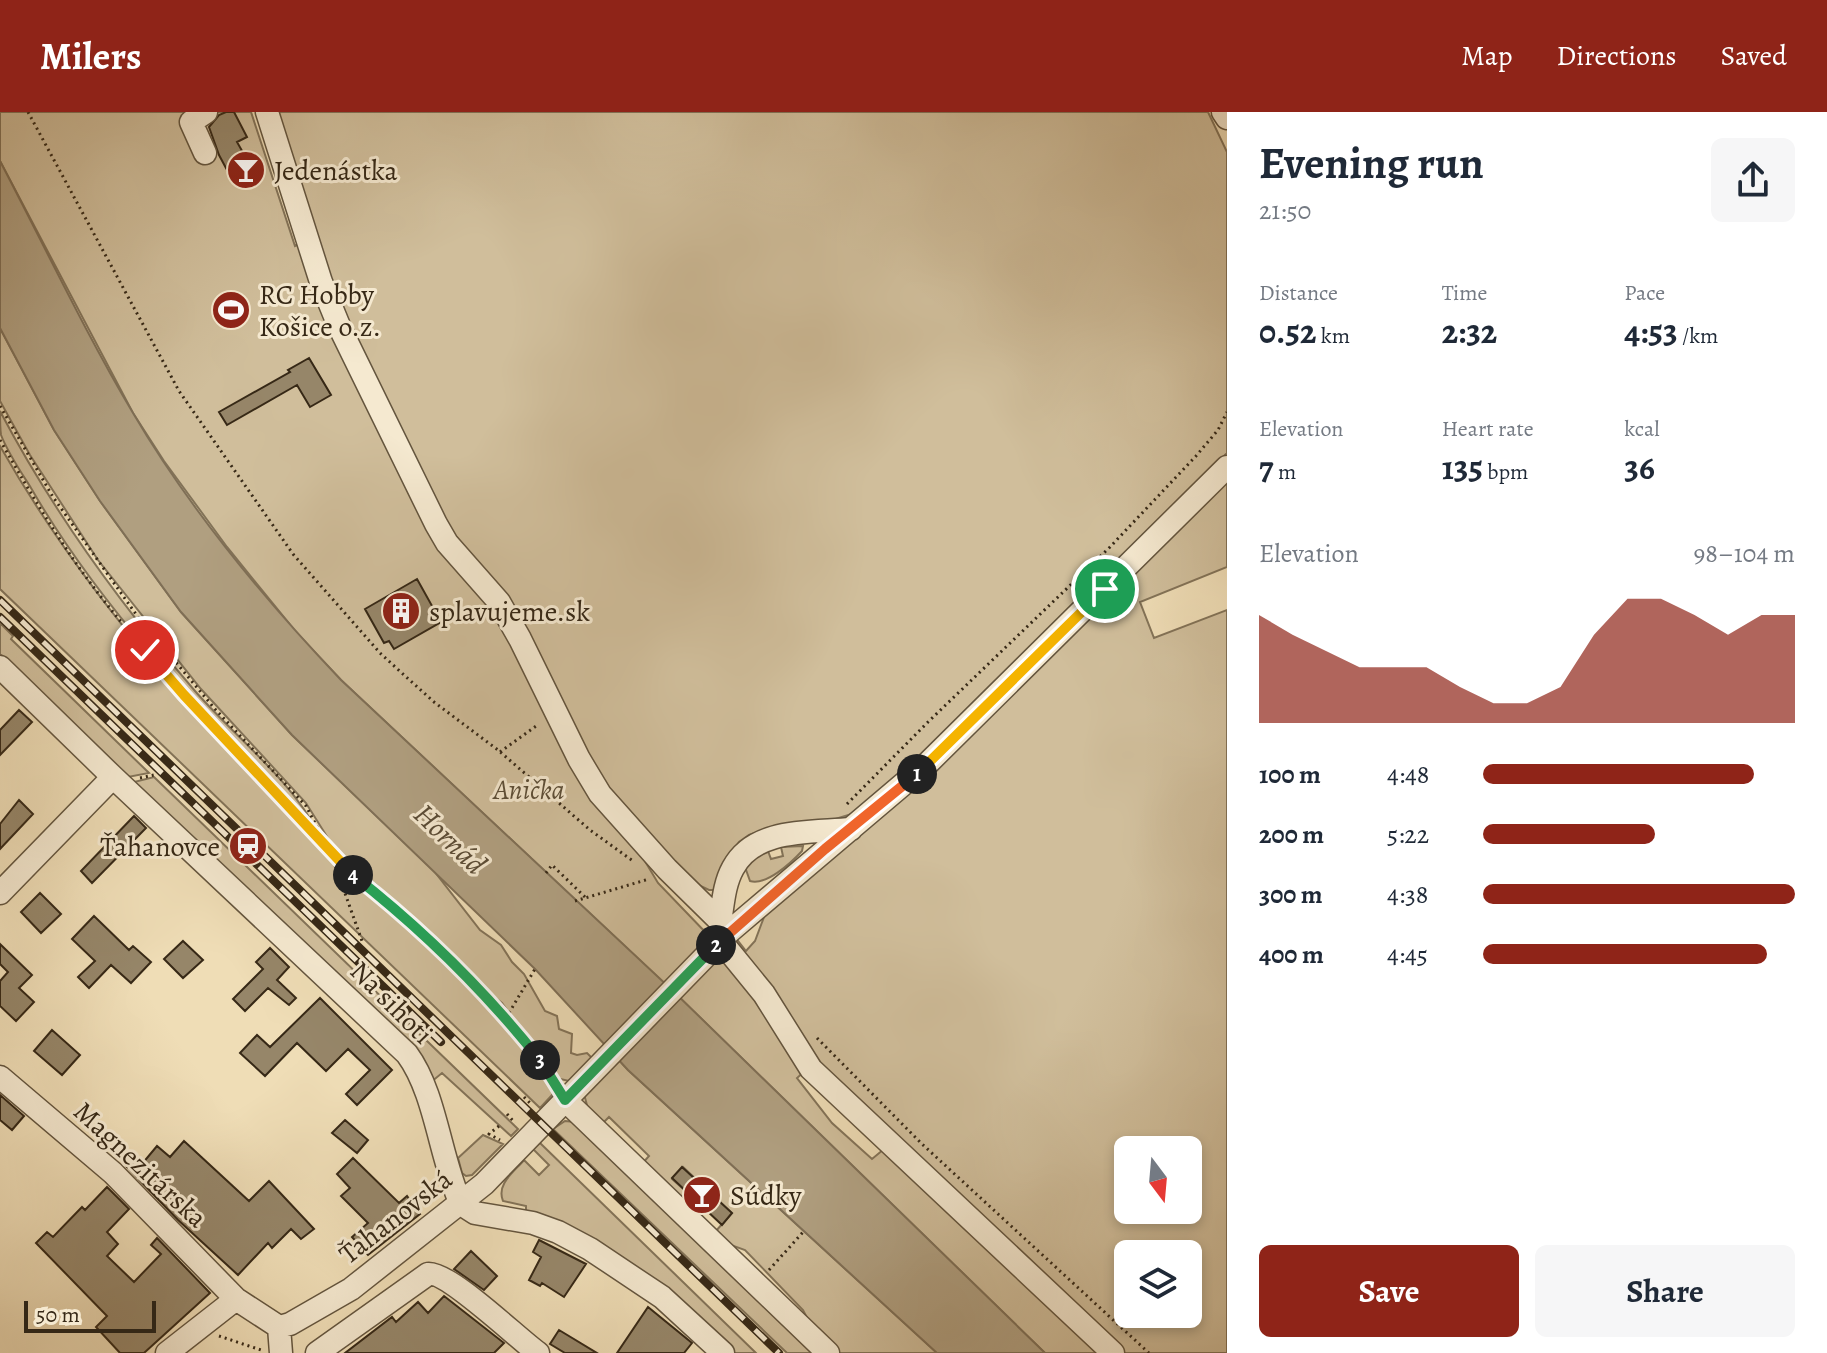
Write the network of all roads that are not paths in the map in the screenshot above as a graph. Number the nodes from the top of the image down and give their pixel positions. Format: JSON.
{"nodes":[{"id":1,"x":206,"y":112,"type":"edge"},
{"id":2,"x":267,"y":112,"type":"edge"},
{"id":3,"x":1223,"y":112,"type":"edge"},
{"id":4,"x":1227,"y":118,"type":"edge"},
{"id":5,"x":205,"y":153,"type":"dead end"},
{"id":6,"x":1227,"y":467,"type":"edge"},
{"id":7,"x":0,"y":667,"type":"edge"},
{"id":8,"x":113,"y":777,"type":"junction"},
{"id":9,"x":851,"y":829,"type":"junction"},
{"id":10,"x":0,"y":893,"type":"edge"},
{"id":11,"x":720,"y":936,"type":"junction"},
{"id":12,"x":0,"y":1077,"type":"edge"},
{"id":13,"x":565,"y":1100,"type":"junction"},
{"id":14,"x":461,"y":1204,"type":"junction"},
{"id":15,"x":236,"y":1299,"type":"junction"},
{"id":16,"x":279,"y":1327,"type":"junction"},
{"id":17,"x":167,"y":1353,"type":"edge"},
{"id":18,"x":281,"y":1353,"type":"edge"},
{"id":19,"x":317,"y":1353,"type":"edge"},
{"id":20,"x":538,"y":1353,"type":"edge"},
{"id":21,"x":723,"y":1353,"type":"edge"},
{"id":22,"x":828,"y":1353,"type":"edge"},
{"id":23,"x":1113,"y":1353,"type":"edge"}],
"edges":[{"from":1,"to":5,"type":"street"},
{"from":2,"to":11,"type":"street"},
{"from":3,"to":4,"type":"street"},
{"from":6,"to":9,"type":"street","name":"Ťahanovská"},
{"from":7,"to":8,"type":"street","name":"Na sihoti"},
{"from":8,"to":10,"type":"street"},
{"from":8,"to":14,"type":"street","name":"Na sihoti"},
{"from":9,"to":11,"type":"street","name":"Ťahanovská"},
{"from":9,"to":11,"type":"street"},
{"from":11,"to":13,"type":"street","name":"Ťahanovská"},
{"from":11,"to":23,"type":"street"},
{"from":12,"to":15,"type":"street","name":"Magnezitárska"},
{"from":13,"to":14,"type":"street","name":"Ťahanovská"},
{"from":13,"to":22,"type":"street"},
{"from":14,"to":16,"type":"street","name":"Ťahanovská"},
{"from":14,"to":21,"type":"street"},
{"from":15,"to":16,"type":"street"},
{"from":15,"to":17,"type":"street"},
{"from":16,"to":18,"type":"street"},
{"from":19,"to":20,"type":"street"}]}
